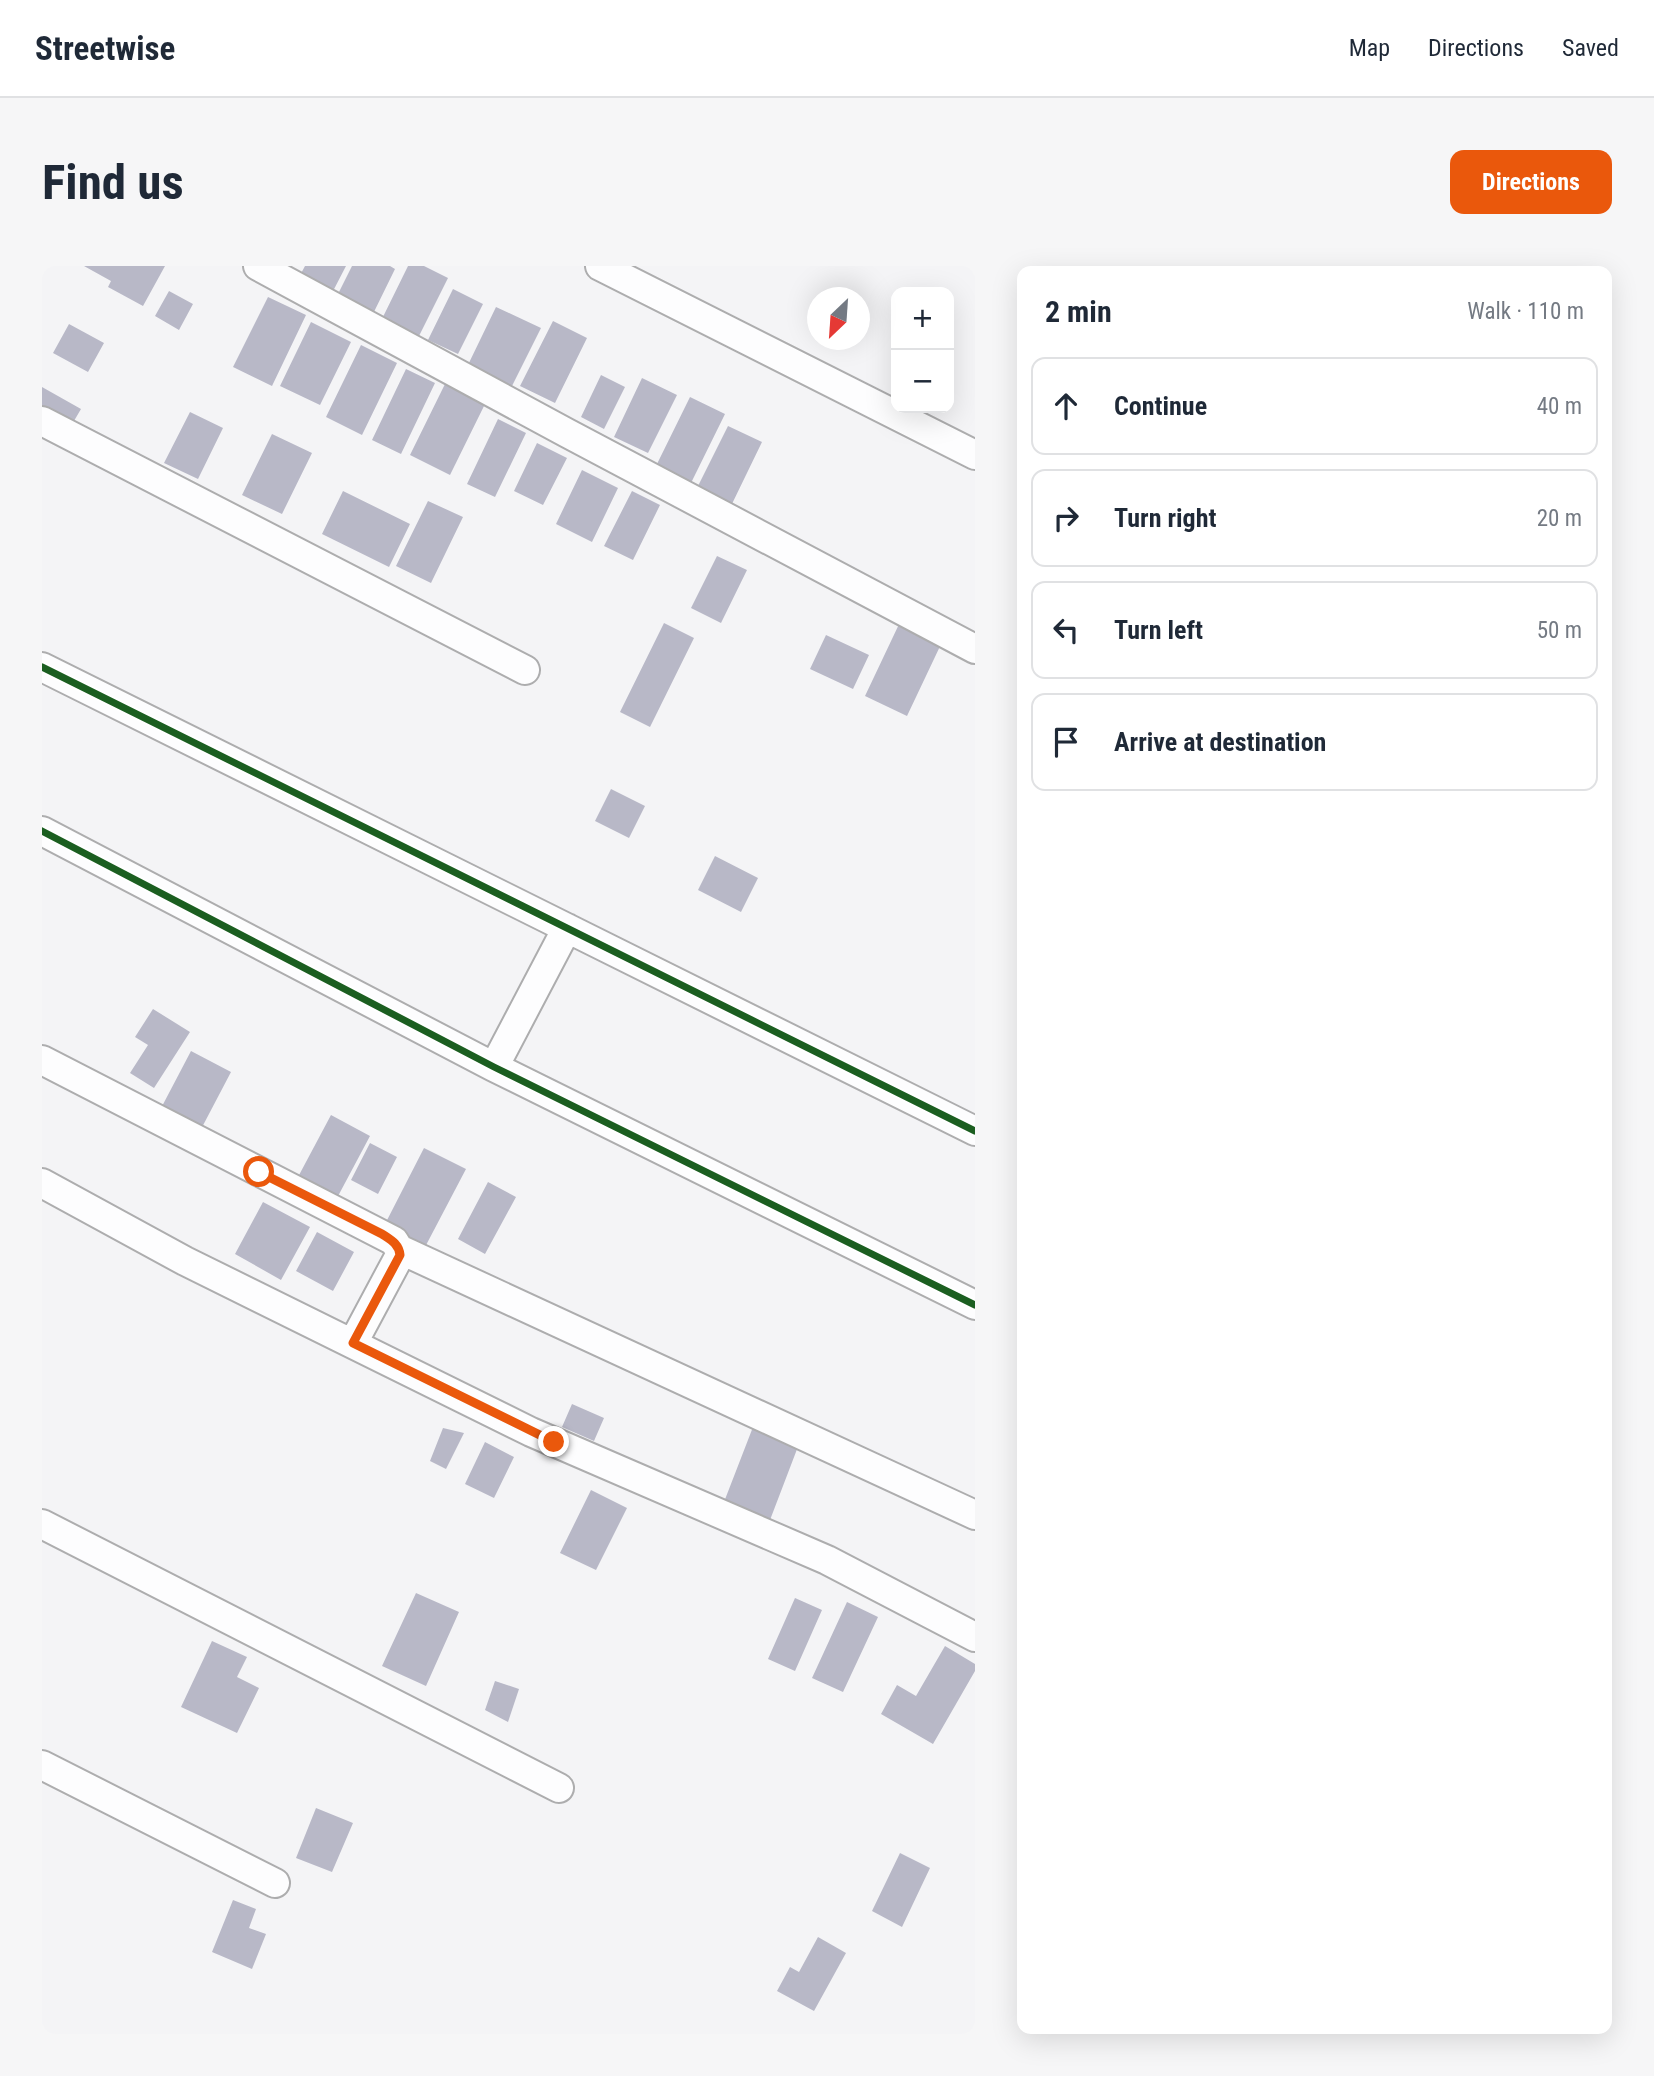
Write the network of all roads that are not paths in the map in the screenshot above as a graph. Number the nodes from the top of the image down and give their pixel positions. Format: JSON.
{"nodes":[{"id":1,"x":258,"y":266,"type":"edge"},
{"id":2,"x":600,"y":266,"type":"edge"},
{"id":3,"x":42,"y":421,"type":"edge"},
{"id":4,"x":975,"y":455,"type":"edge"},
{"id":5,"x":975,"y":649,"type":"edge"},
{"id":6,"x":42,"y":667,"type":"edge"},
{"id":7,"x":525,"y":670,"type":"dead end"},
{"id":8,"x":42,"y":831,"type":"edge"},
{"id":9,"x":567,"y":928,"type":"junction"},
{"id":10,"x":42,"y":1060,"type":"edge"},
{"id":11,"x":494,"y":1067,"type":"junction"},
{"id":12,"x":975,"y":1131,"type":"edge"},
{"id":13,"x":42,"y":1183,"type":"edge"},
{"id":14,"x":400,"y":1249,"type":"junction"},
{"id":15,"x":975,"y":1306,"type":"edge"},
{"id":16,"x":353,"y":1343,"type":"junction"},
{"id":17,"x":975,"y":1515,"type":"edge"},
{"id":18,"x":42,"y":1524,"type":"edge"},
{"id":19,"x":975,"y":1637,"type":"edge"},
{"id":20,"x":42,"y":1765,"type":"edge"},
{"id":21,"x":559,"y":1788,"type":"dead end"},
{"id":22,"x":275,"y":1883,"type":"dead end"}],
"edges":[{"from":1,"to":5,"type":"street"},
{"from":2,"to":4,"type":"street"},
{"from":3,"to":7,"type":"street"},
{"from":6,"to":9,"type":"street"},
{"from":8,"to":11,"type":"street"},
{"from":9,"to":11,"type":"street"},
{"from":9,"to":12,"type":"street"},
{"from":10,"to":14,"type":"street"},
{"from":11,"to":15,"type":"street"},
{"from":13,"to":16,"type":"street"},
{"from":14,"to":16,"type":"street"},
{"from":14,"to":17,"type":"street"},
{"from":16,"to":19,"type":"street"},
{"from":18,"to":21,"type":"street"},
{"from":20,"to":22,"type":"street"}]}
